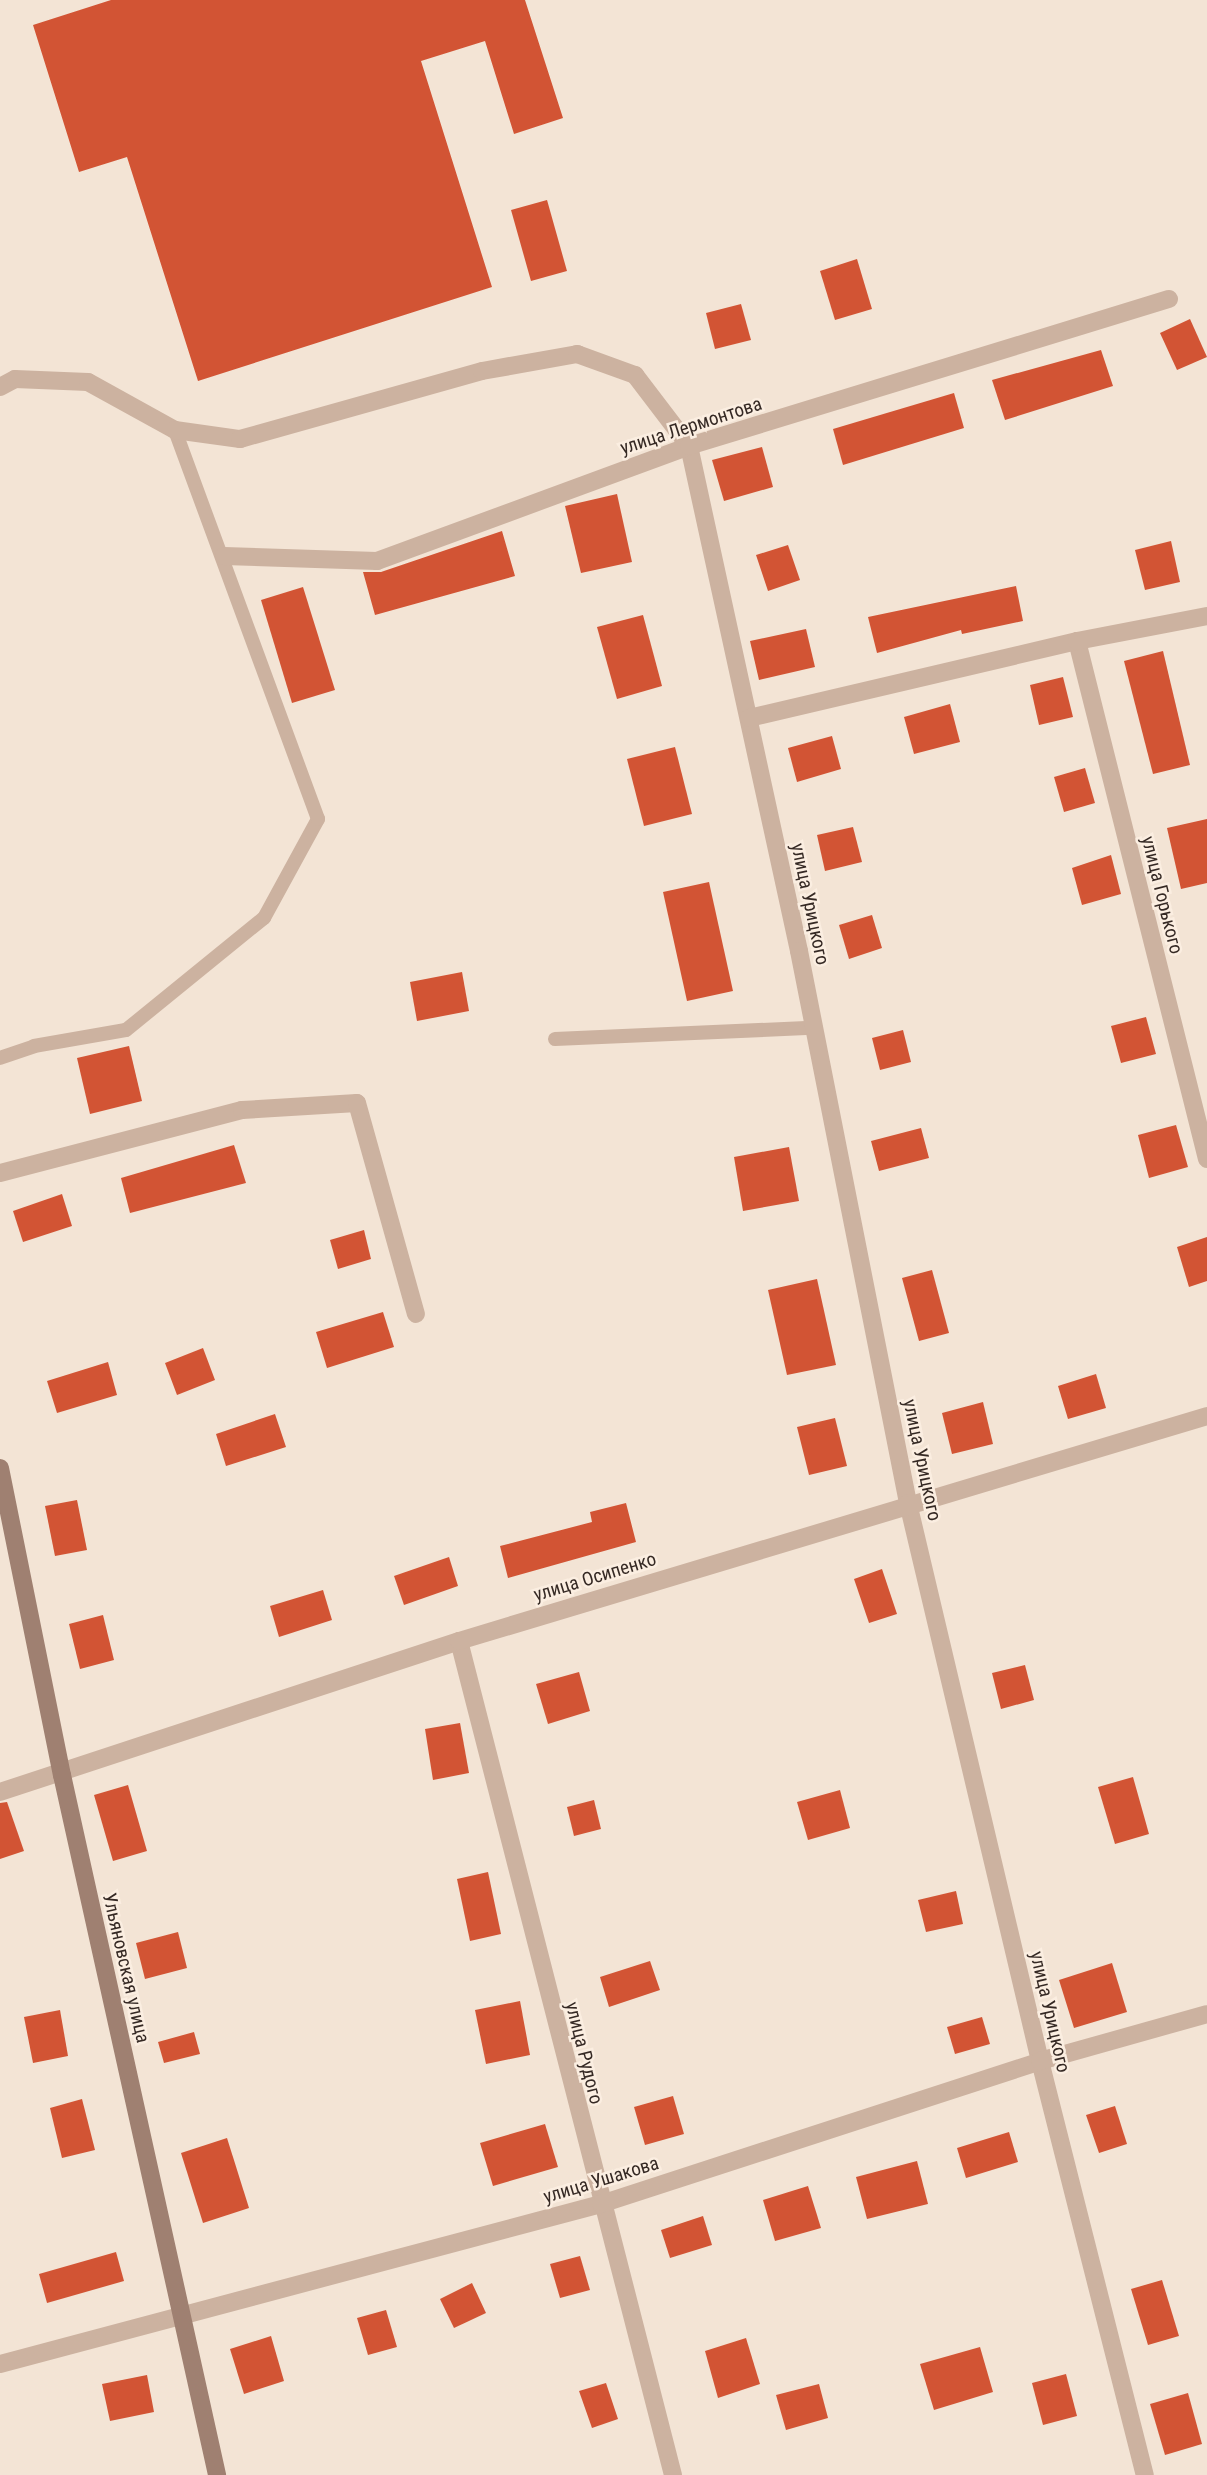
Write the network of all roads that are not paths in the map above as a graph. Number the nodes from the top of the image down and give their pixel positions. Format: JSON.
{"nodes":[{"id":1,"x":1169,"y":299,"type":"dead end"},
{"id":2,"x":0,"y":387,"type":"edge"},
{"id":3,"x":175,"y":430,"type":"junction"},
{"id":4,"x":689,"y":446,"type":"junction"},
{"id":5,"x":224,"y":556,"type":"junction"},
{"id":6,"x":1207,"y":616,"type":"edge"},
{"id":7,"x":1077,"y":641,"type":"junction"},
{"id":8,"x":750,"y":718,"type":"junction"},
{"id":9,"x":812,"y":1028,"type":"junction"},
{"id":10,"x":555,"y":1039,"type":"dead end"},
{"id":11,"x":0,"y":1058,"type":"edge"},
{"id":12,"x":1207,"y":1159,"type":"edge"},
{"id":13,"x":0,"y":1173,"type":"edge"},
{"id":14,"x":416,"y":1314,"type":"dead end"},
{"id":15,"x":1207,"y":1416,"type":"edge"},
{"id":16,"x":0,"y":1468,"type":"edge"},
{"id":17,"x":908,"y":1503,"type":"junction"},
{"id":18,"x":459,"y":1641,"type":"junction"},
{"id":19,"x":62,"y":1775,"type":"junction"},
{"id":20,"x":0,"y":1792,"type":"edge"},
{"id":21,"x":1207,"y":2014,"type":"edge"},
{"id":22,"x":1040,"y":2061,"type":"junction"},
{"id":23,"x":601,"y":2204,"type":"junction"},
{"id":24,"x":183,"y":2318,"type":"junction"},
{"id":25,"x":0,"y":2364,"type":"edge"},
{"id":26,"x":217,"y":2475,"type":"edge"},
{"id":27,"x":673,"y":2475,"type":"edge"},
{"id":28,"x":1145,"y":2475,"type":"edge"}],
"edges":[{"from":1,"to":4,"type":"street","name":"улица Лермонтова"},
{"from":2,"to":3,"type":"street"},
{"from":3,"to":4,"type":"street"},
{"from":3,"to":5,"type":"lane"},
{"from":4,"to":5,"type":"street","name":"улица Лермонтова"},
{"from":4,"to":8,"type":"street","name":"улица Урицкого"},
{"from":5,"to":11,"type":"lane"},
{"from":6,"to":7,"type":"street"},
{"from":7,"to":8,"type":"street"},
{"from":7,"to":12,"type":"street","name":"улица Горького"},
{"from":8,"to":9,"type":"street","name":"улица Урицкого"},
{"from":9,"to":10,"type":"lane"},
{"from":9,"to":17,"type":"street","name":"улица Урицкого"},
{"from":13,"to":14,"type":"street"},
{"from":15,"to":17,"type":"street","name":"улица Осипенко"},
{"from":16,"to":19,"type":"street","name":"Ульяновская улица"},
{"from":17,"to":18,"type":"street","name":"улица Осипенко"},
{"from":17,"to":22,"type":"street","name":"улица Урицкого"},
{"from":18,"to":19,"type":"street","name":"улица Осипенко"},
{"from":18,"to":23,"type":"street","name":"улица Рудого"},
{"from":19,"to":20,"type":"street","name":"улица Осипенко"},
{"from":19,"to":24,"type":"street","name":"Ульяновская улица"},
{"from":21,"to":22,"type":"street","name":"улица Ушакова"},
{"from":22,"to":23,"type":"street","name":"улица Ушакова"},
{"from":22,"to":28,"type":"street","name":"улица Урицкого"},
{"from":23,"to":24,"type":"street","name":"улица Ушакова"},
{"from":23,"to":27,"type":"street","name":"улица Рудого"},
{"from":24,"to":25,"type":"street","name":"улица Ушакова"},
{"from":24,"to":26,"type":"street","name":"Ульяновская улица"}]}
